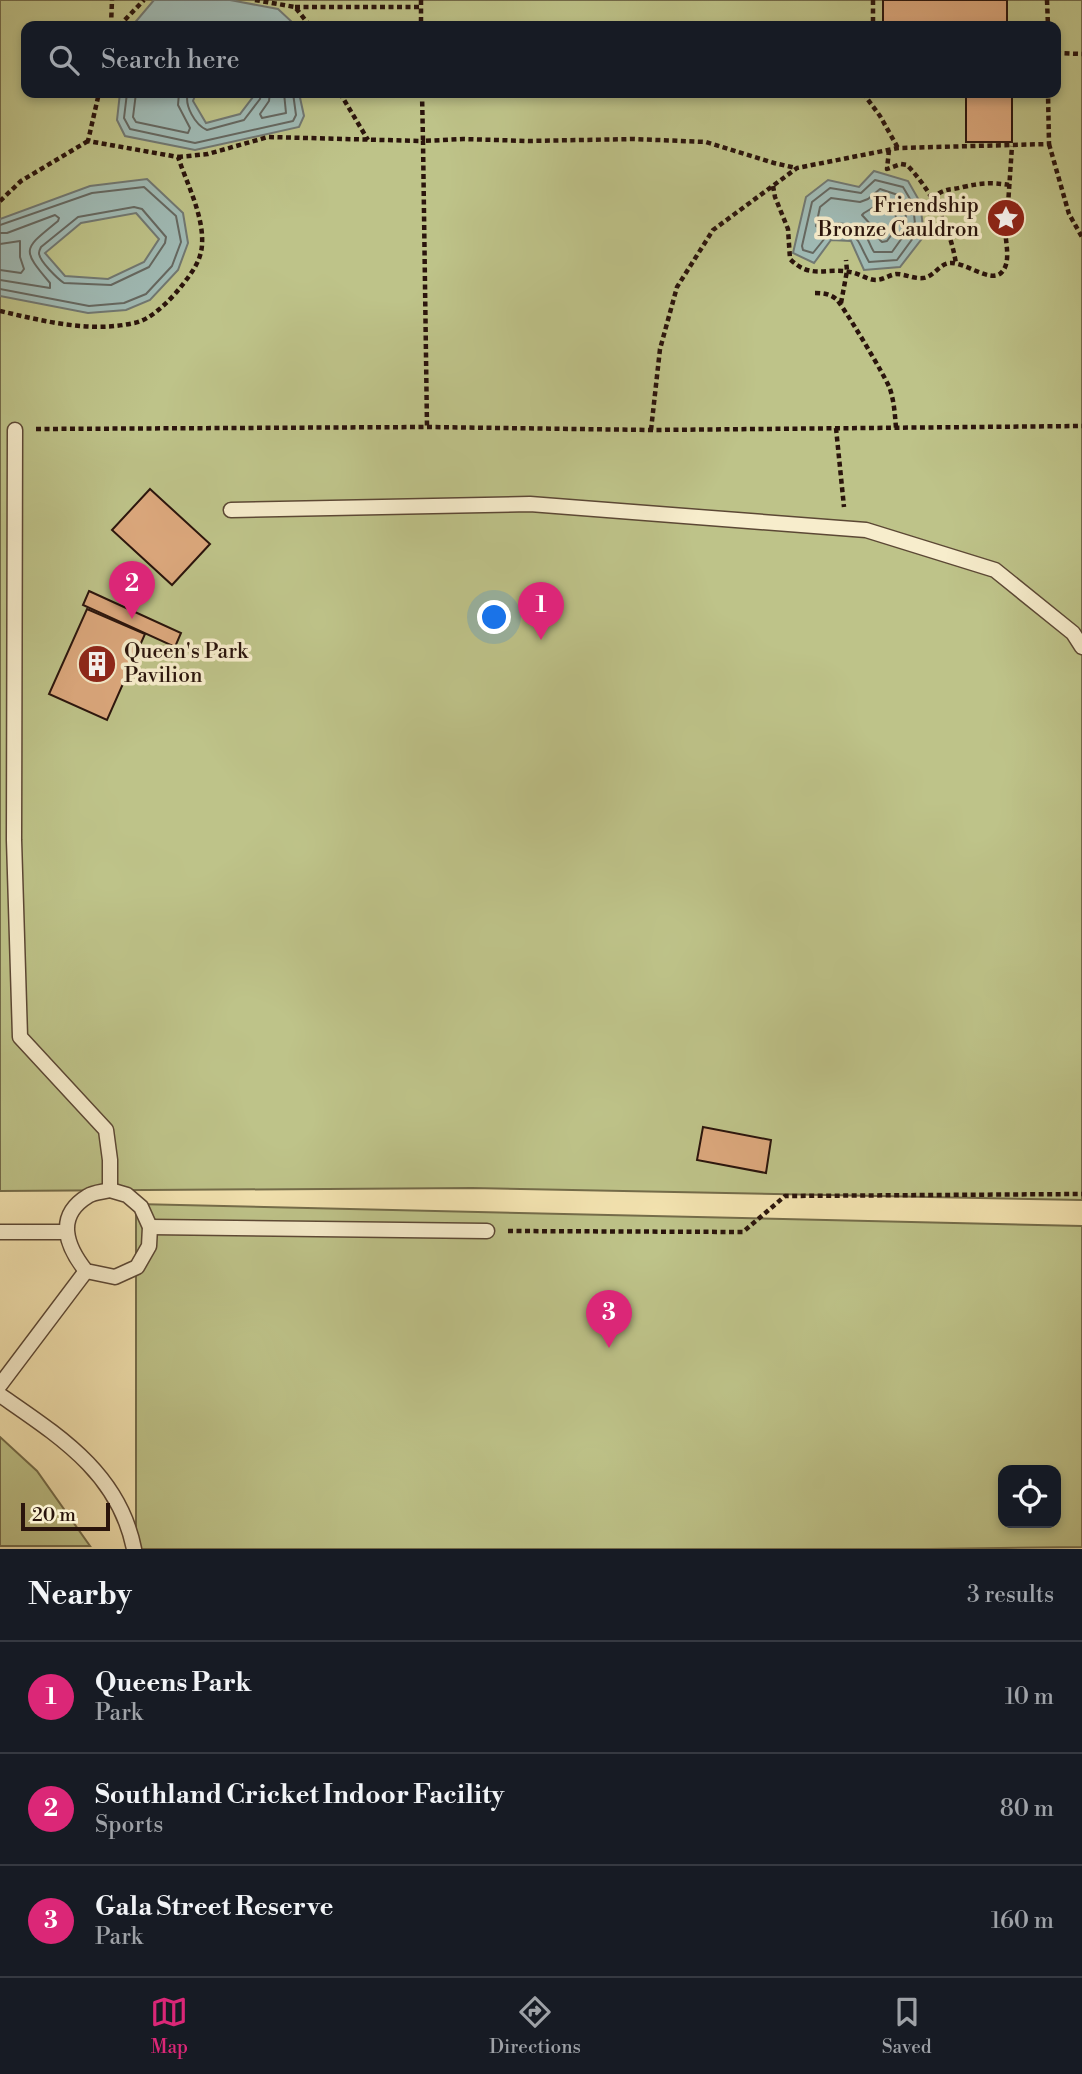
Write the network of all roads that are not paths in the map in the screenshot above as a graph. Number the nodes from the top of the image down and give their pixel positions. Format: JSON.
{"nodes":[{"id":1,"x":15,"y":429,"type":"road end"},
{"id":2,"x":231,"y":510,"type":"dead end"},
{"id":3,"x":1082,"y":647,"type":"edge"},
{"id":4,"x":110,"y":1190,"type":"junction"},
{"id":5,"x":150,"y":1227,"type":"junction"},
{"id":6,"x":487,"y":1231,"type":"road end"},
{"id":7,"x":0,"y":1232,"type":"edge"},
{"id":8,"x":66,"y":1232,"type":"junction"},
{"id":9,"x":86,"y":1271,"type":"junction"},
{"id":10,"x":0,"y":1385,"type":"edge"},
{"id":11,"x":0,"y":1395,"type":"edge"},
{"id":12,"x":134,"y":1549,"type":"edge"}],
"edges":[{"from":1,"to":4,"type":"lane"},
{"from":2,"to":3,"type":"lane"},
{"from":4,"to":5,"type":"lane"},
{"from":4,"to":8,"type":"lane"},
{"from":5,"to":6,"type":"lane"},
{"from":5,"to":9,"type":"lane"},
{"from":7,"to":8,"type":"lane"},
{"from":8,"to":9,"type":"lane"},
{"from":9,"to":10,"type":"lane"},
{"from":11,"to":12,"type":"lane"}]}
